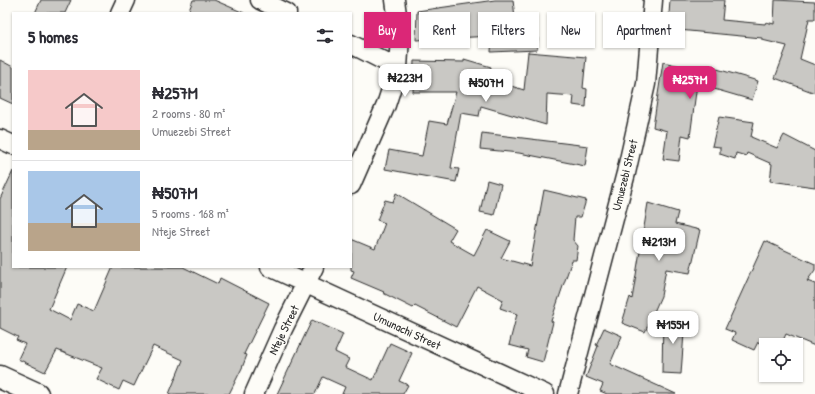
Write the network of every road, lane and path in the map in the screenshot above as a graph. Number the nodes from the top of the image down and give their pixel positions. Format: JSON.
{"nodes":[{"id":1,"x":126,"y":0,"type":"edge"},
{"id":2,"x":260,"y":0,"type":"edge"},
{"id":3,"x":396,"y":0,"type":"edge"},
{"id":4,"x":653,"y":0,"type":"edge"},
{"id":5,"x":120,"y":12,"type":"edge"},
{"id":6,"x":285,"y":12,"type":"edge"},
{"id":7,"x":352,"y":45,"type":"edge"},
{"id":8,"x":398,"y":68,"type":"junction"},
{"id":9,"x":0,"y":139,"type":"edge"},
{"id":10,"x":12,"y":144,"type":"edge"},
{"id":11,"x":352,"y":184,"type":"edge"},
{"id":12,"x":272,"y":268,"type":"edge"},
{"id":13,"x":314,"y":268,"type":"edge"},
{"id":14,"x":306,"y":284,"type":"junction"},
{"id":15,"x":0,"y":377,"type":"edge"},
{"id":16,"x":37,"y":394,"type":"edge"},
{"id":17,"x":254,"y":394,"type":"edge"},
{"id":18,"x":545,"y":394,"type":"edge"},
{"id":19,"x":568,"y":394,"type":"edge"}],
"edges":[{"from":1,"to":5,"type":"street"},
{"from":2,"to":6,"type":"street"},
{"from":3,"to":8,"type":"street"},
{"from":4,"to":19,"type":"street","name":"Umuezebi Street"},
{"from":7,"to":8,"type":"street"},
{"from":8,"to":11,"type":"street"},
{"from":9,"to":10,"type":"street"},
{"from":12,"to":14,"type":"street","name":"Umunachi Street"},
{"from":13,"to":14,"type":"street","name":"Nteje Street"},
{"from":14,"to":17,"type":"street","name":"Nteje Street"},
{"from":14,"to":18,"type":"street","name":"Umunachi Street"},
{"from":15,"to":16,"type":"main road"}]}
